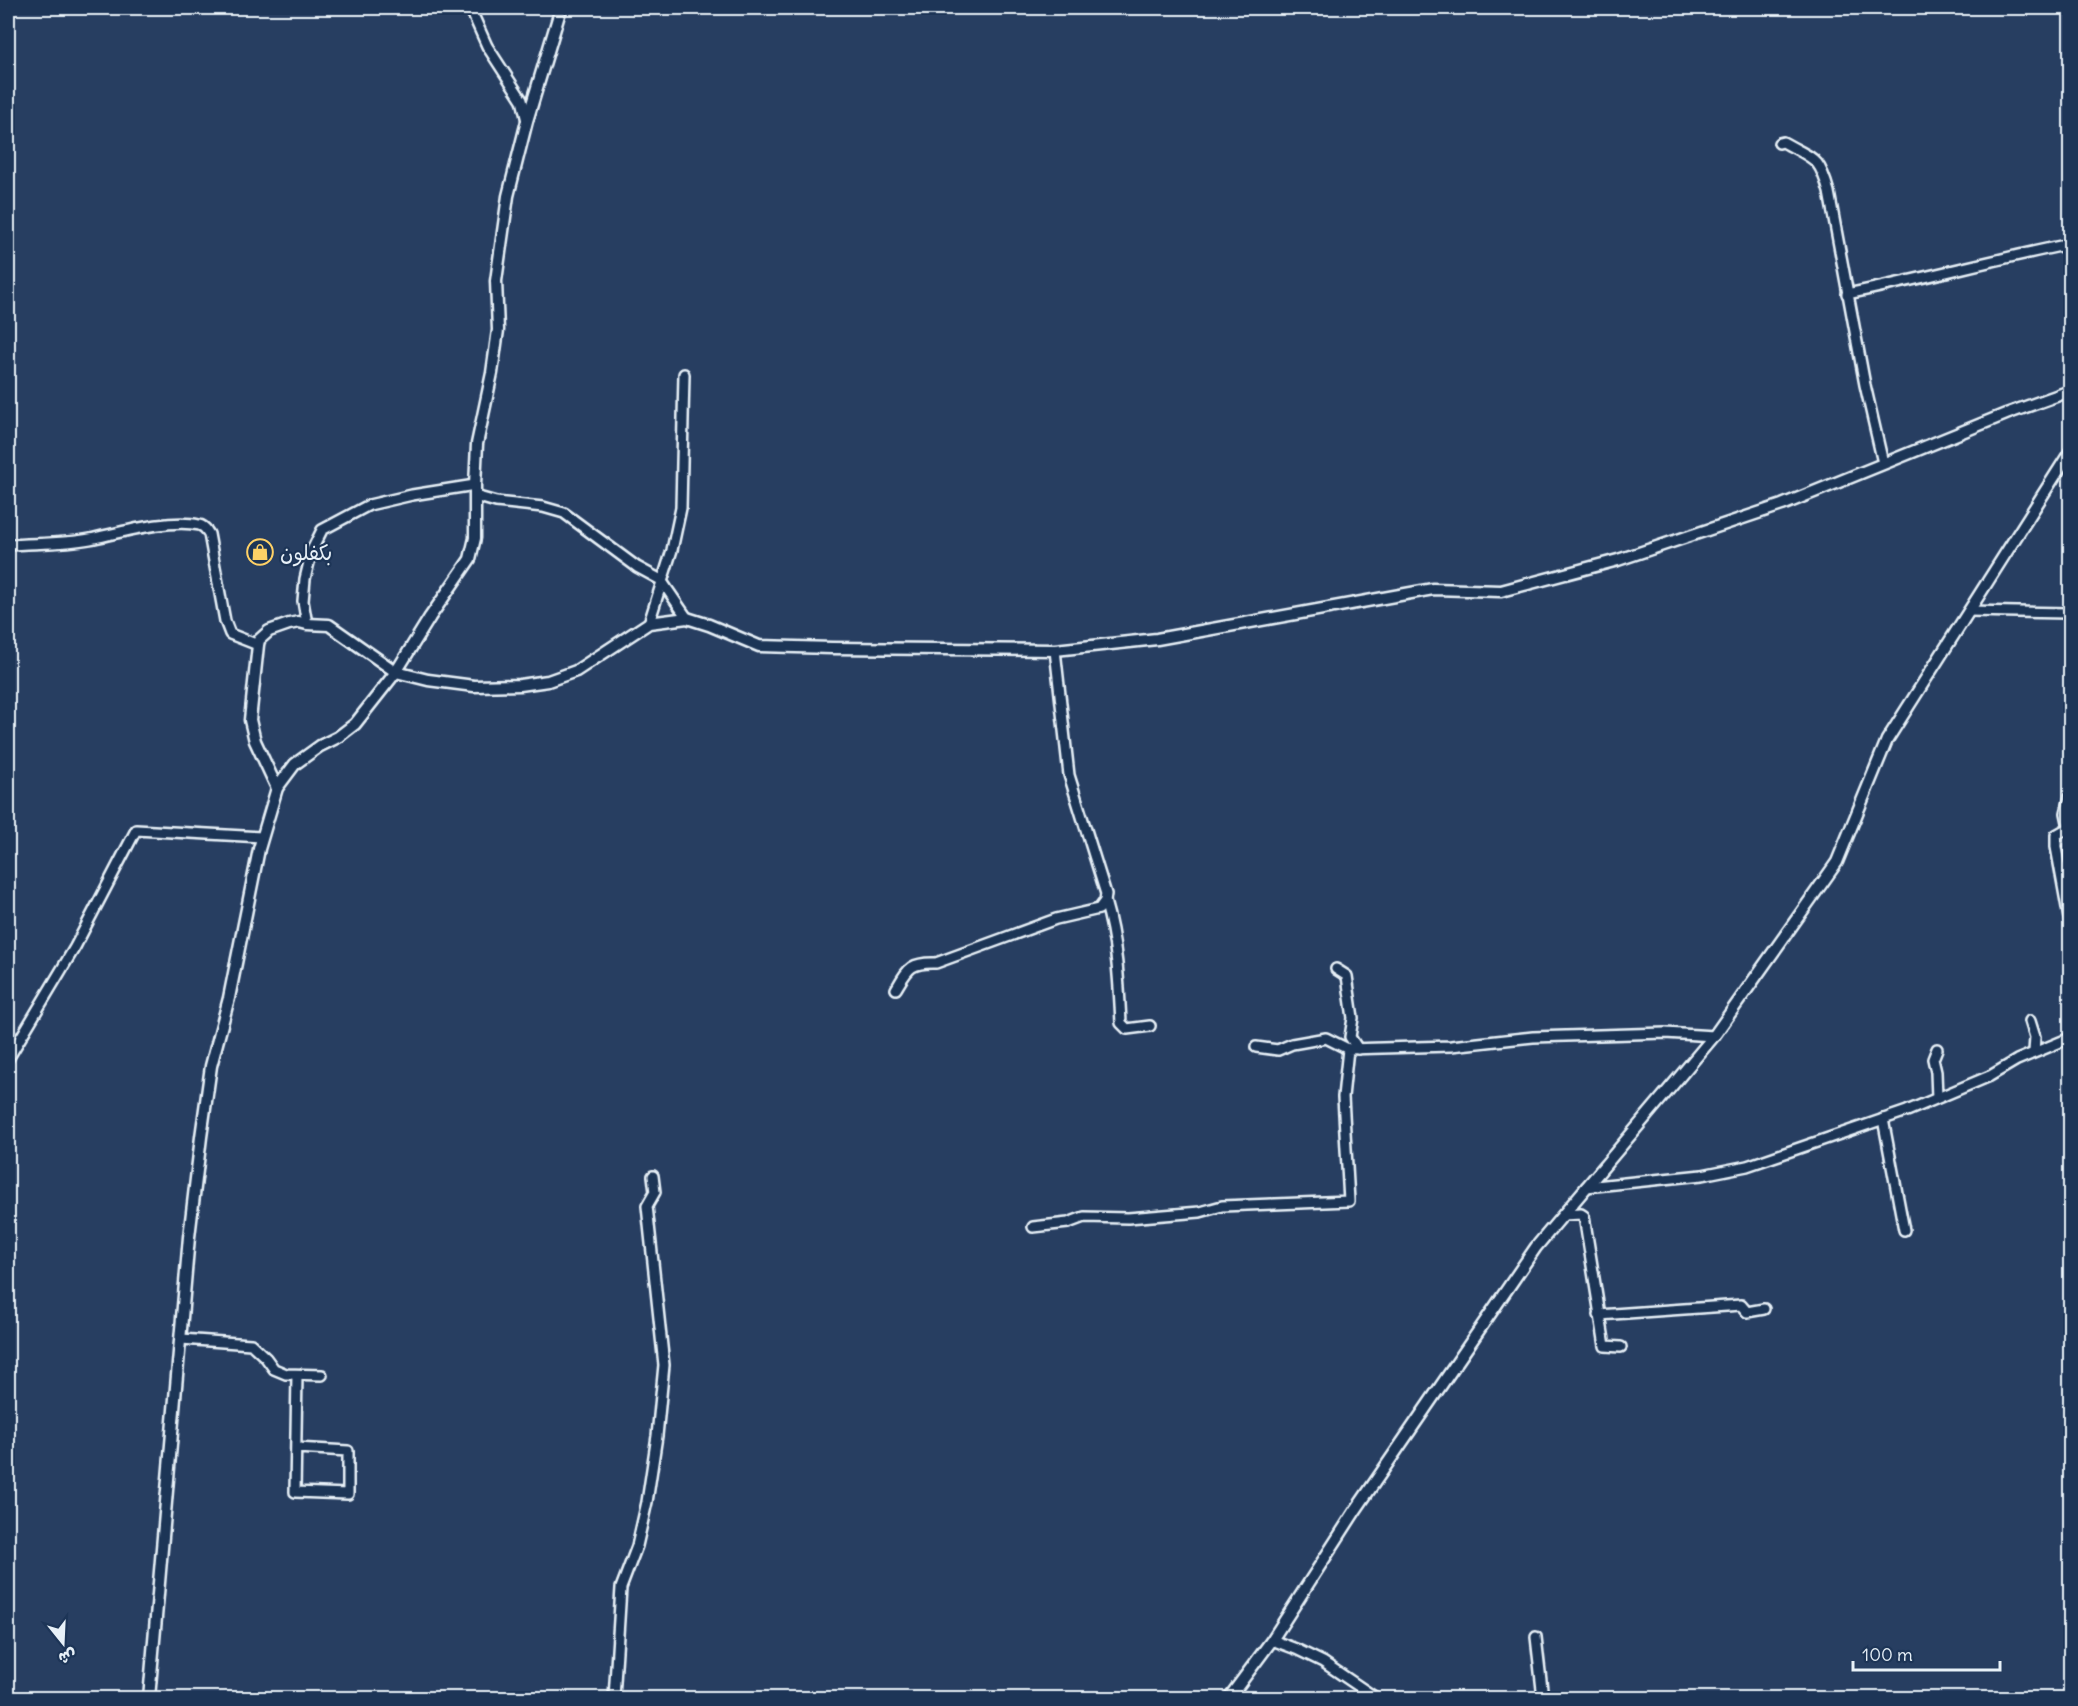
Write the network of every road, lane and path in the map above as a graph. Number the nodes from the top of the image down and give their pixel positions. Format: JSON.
{"nodes":[{"id":1,"x":470,"y":8,"type":"edge"},
{"id":2,"x":561,"y":8,"type":"edge"},
{"id":3,"x":527,"y":121,"type":"junction"},
{"id":4,"x":1779,"y":143,"type":"dead end"},
{"id":5,"x":2070,"y":244,"type":"edge"},
{"id":6,"x":1847,"y":294,"type":"junction"},
{"id":7,"x":684,"y":374,"type":"dead end"},
{"id":8,"x":2070,"y":391,"type":"edge"},
{"id":9,"x":2070,"y":452,"type":"edge"},
{"id":10,"x":1883,"y":464,"type":"junction"},
{"id":11,"x":475,"y":490,"type":"junction"},
{"id":12,"x":8,"y":545,"type":"edge"},
{"id":13,"x":661,"y":580,"type":"junction"},
{"id":14,"x":1969,"y":611,"type":"junction"},
{"id":15,"x":687,"y":618,"type":"junction"},
{"id":16,"x":649,"y":623,"type":"junction"},
{"id":17,"x":307,"y":624,"type":"junction"},
{"id":18,"x":2070,"y":627,"type":"edge"},
{"id":19,"x":258,"y":645,"type":"junction"},
{"id":20,"x":1055,"y":650,"type":"junction"},
{"id":21,"x":396,"y":672,"type":"junction"},
{"id":22,"x":277,"y":788,"type":"junction"},
{"id":23,"x":2070,"y":797,"type":"edge"},
{"id":24,"x":2070,"y":827,"type":"edge"},
{"id":25,"x":262,"y":837,"type":"junction"},
{"id":26,"x":1105,"y":901,"type":"junction"},
{"id":27,"x":2070,"y":924,"type":"edge"},
{"id":28,"x":1336,"y":969,"type":"dead end"},
{"id":29,"x":896,"y":989,"type":"dead end"},
{"id":30,"x":2030,"y":1021,"type":"dead end"},
{"id":31,"x":1150,"y":1026,"type":"dead end"},
{"id":32,"x":1714,"y":1036,"type":"junction"},
{"id":33,"x":2070,"y":1038,"type":"edge"},
{"id":34,"x":1257,"y":1047,"type":"dead end"},
{"id":35,"x":1348,"y":1049,"type":"junction"},
{"id":36,"x":1358,"y":1049,"type":"junction"},
{"id":37,"x":1937,"y":1049,"type":"dead end"},
{"id":38,"x":2034,"y":1052,"type":"junction"},
{"id":39,"x":8,"y":1059,"type":"edge"},
{"id":40,"x":1937,"y":1098,"type":"junction"},
{"id":41,"x":1883,"y":1119,"type":"junction"},
{"id":42,"x":653,"y":1176,"type":"dead end"},
{"id":43,"x":1586,"y":1187,"type":"junction"},
{"id":44,"x":1563,"y":1215,"type":"junction"},
{"id":45,"x":1033,"y":1227,"type":"dead end"},
{"id":46,"x":1904,"y":1230,"type":"dead end"},
{"id":47,"x":1764,"y":1309,"type":"dead end"},
{"id":48,"x":1599,"y":1315,"type":"junction"},
{"id":49,"x":182,"y":1339,"type":"junction"},
{"id":50,"x":1621,"y":1347,"type":"dead end"},
{"id":51,"x":297,"y":1375,"type":"junction"},
{"id":52,"x":322,"y":1375,"type":"dead end"},
{"id":53,"x":296,"y":1448,"type":"junction"},
{"id":54,"x":1536,"y":1637,"type":"dead end"},
{"id":55,"x":1272,"y":1640,"type":"junction"},
{"id":56,"x":149,"y":1698,"type":"edge"},
{"id":57,"x":614,"y":1698,"type":"edge"},
{"id":58,"x":1229,"y":1698,"type":"edge"},
{"id":59,"x":1376,"y":1698,"type":"edge"},
{"id":60,"x":1543,"y":1698,"type":"edge"}],
"edges":[{"from":1,"to":3,"type":"street"},
{"from":2,"to":3,"type":"street"},
{"from":3,"to":11,"type":"street"},
{"from":4,"to":6,"type":"street"},
{"from":5,"to":6,"type":"street"},
{"from":6,"to":10,"type":"street"},
{"from":7,"to":13,"type":"street"},
{"from":8,"to":10,"type":"street"},
{"from":9,"to":14,"type":"street"},
{"from":10,"to":20,"type":"street"},
{"from":11,"to":13,"type":"street"},
{"from":11,"to":17,"type":"street"},
{"from":11,"to":21,"type":"street"},
{"from":12,"to":19,"type":"street"},
{"from":13,"to":15,"type":"street"},
{"from":13,"to":16,"type":"street"},
{"from":14,"to":18,"type":"street"},
{"from":14,"to":32,"type":"street"},
{"from":15,"to":16,"type":"street"},
{"from":15,"to":20,"type":"street"},
{"from":16,"to":21,"type":"street"},
{"from":17,"to":19,"type":"street"},
{"from":17,"to":21,"type":"street"},
{"from":19,"to":22,"type":"street"},
{"from":20,"to":26,"type":"street"},
{"from":21,"to":22,"type":"street"},
{"from":22,"to":25,"type":"street"},
{"from":23,"to":24,"type":"street"},
{"from":24,"to":27,"type":"street"},
{"from":25,"to":39,"type":"street"},
{"from":25,"to":49,"type":"street"},
{"from":26,"to":29,"type":"street"},
{"from":26,"to":31,"type":"street"},
{"from":28,"to":36,"type":"street"},
{"from":30,"to":38,"type":"street"},
{"from":32,"to":36,"type":"street"},
{"from":32,"to":43,"type":"street"},
{"from":33,"to":38,"type":"street"},
{"from":34,"to":35,"type":"street"},
{"from":35,"to":36,"type":"street"},
{"from":35,"to":45,"type":"street"},
{"from":37,"to":40,"type":"street"},
{"from":38,"to":40,"type":"street"},
{"from":40,"to":41,"type":"street"},
{"from":41,"to":43,"type":"street"},
{"from":41,"to":46,"type":"street"},
{"from":42,"to":57,"type":"street"},
{"from":43,"to":44,"type":"street"},
{"from":44,"to":48,"type":"street"},
{"from":44,"to":55,"type":"street"},
{"from":47,"to":48,"type":"street"},
{"from":48,"to":50,"type":"street"},
{"from":49,"to":51,"type":"street"},
{"from":49,"to":56,"type":"street"},
{"from":51,"to":52,"type":"street"},
{"from":51,"to":53,"type":"street"},
{"from":53,"to":53,"type":"street"},
{"from":54,"to":60,"type":"street"},
{"from":55,"to":58,"type":"street"},
{"from":55,"to":59,"type":"street"}]}
